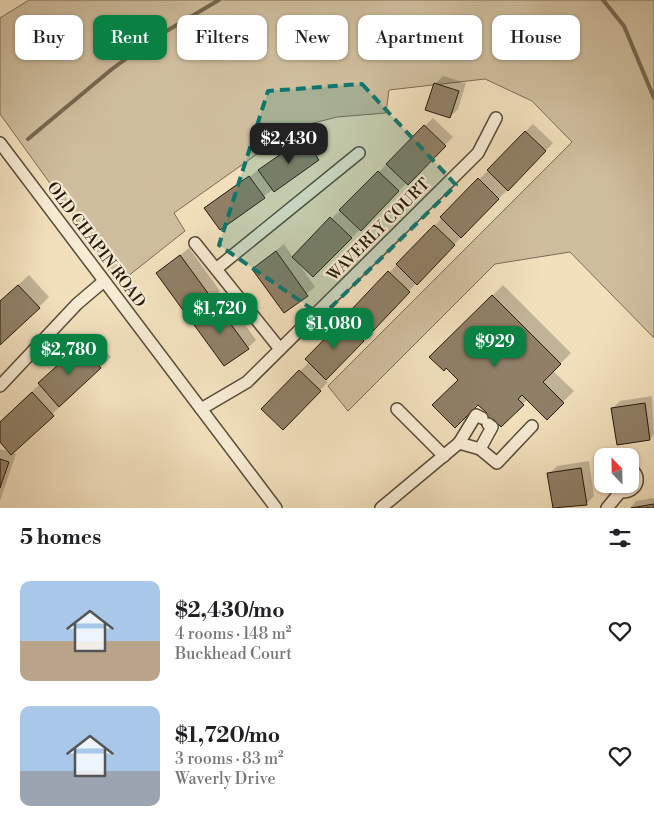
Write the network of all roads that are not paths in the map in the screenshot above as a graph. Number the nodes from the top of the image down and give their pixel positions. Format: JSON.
{"nodes":[{"id":1,"x":496,"y":118,"type":"dead end"},
{"id":2,"x":0,"y":142,"type":"edge"},
{"id":3,"x":359,"y":153,"type":"dead end"},
{"id":4,"x":195,"y":243,"type":"dead end"},
{"id":5,"x":216,"y":269,"type":"junction"},
{"id":6,"x":104,"y":280,"type":"junction"},
{"id":7,"x":280,"y":349,"type":"junction"},
{"id":8,"x":0,"y":386,"type":"edge"},
{"id":9,"x":397,"y":408,"type":"dead end"},
{"id":10,"x":201,"y":409,"type":"junction"},
{"id":11,"x":532,"y":426,"type":"dead end"},
{"id":12,"x":460,"y":443,"type":"junction"},
{"id":13,"x":480,"y":449,"type":"junction"},
{"id":14,"x":444,"y":456,"type":"junction"},
{"id":15,"x":614,"y":493,"type":"edge"},
{"id":16,"x":276,"y":508,"type":"edge"},
{"id":17,"x":381,"y":508,"type":"edge"},
{"id":18,"x":607,"y":508,"type":"edge"}],
"edges":[{"from":1,"to":7,"type":"street","name":"WAVERLY COURT"},
{"from":2,"to":6,"type":"street","name":"OLD CHAPIN ROAD"},
{"from":3,"to":5,"type":"street"},
{"from":4,"to":5,"type":"street"},
{"from":5,"to":7,"type":"street"},
{"from":6,"to":8,"type":"street"},
{"from":6,"to":10,"type":"street","name":"OLD CHAPIN ROAD"},
{"from":7,"to":10,"type":"street","name":"WAVERLY COURT"},
{"from":9,"to":14,"type":"street"},
{"from":10,"to":16,"type":"street","name":"OLD CHAPIN ROAD"},
{"from":11,"to":13,"type":"street"},
{"from":12,"to":13,"type":"street"},
{"from":12,"to":13,"type":"street"},
{"from":12,"to":14,"type":"street"},
{"from":14,"to":17,"type":"street"},
{"from":15,"to":18,"type":"street"}]}
